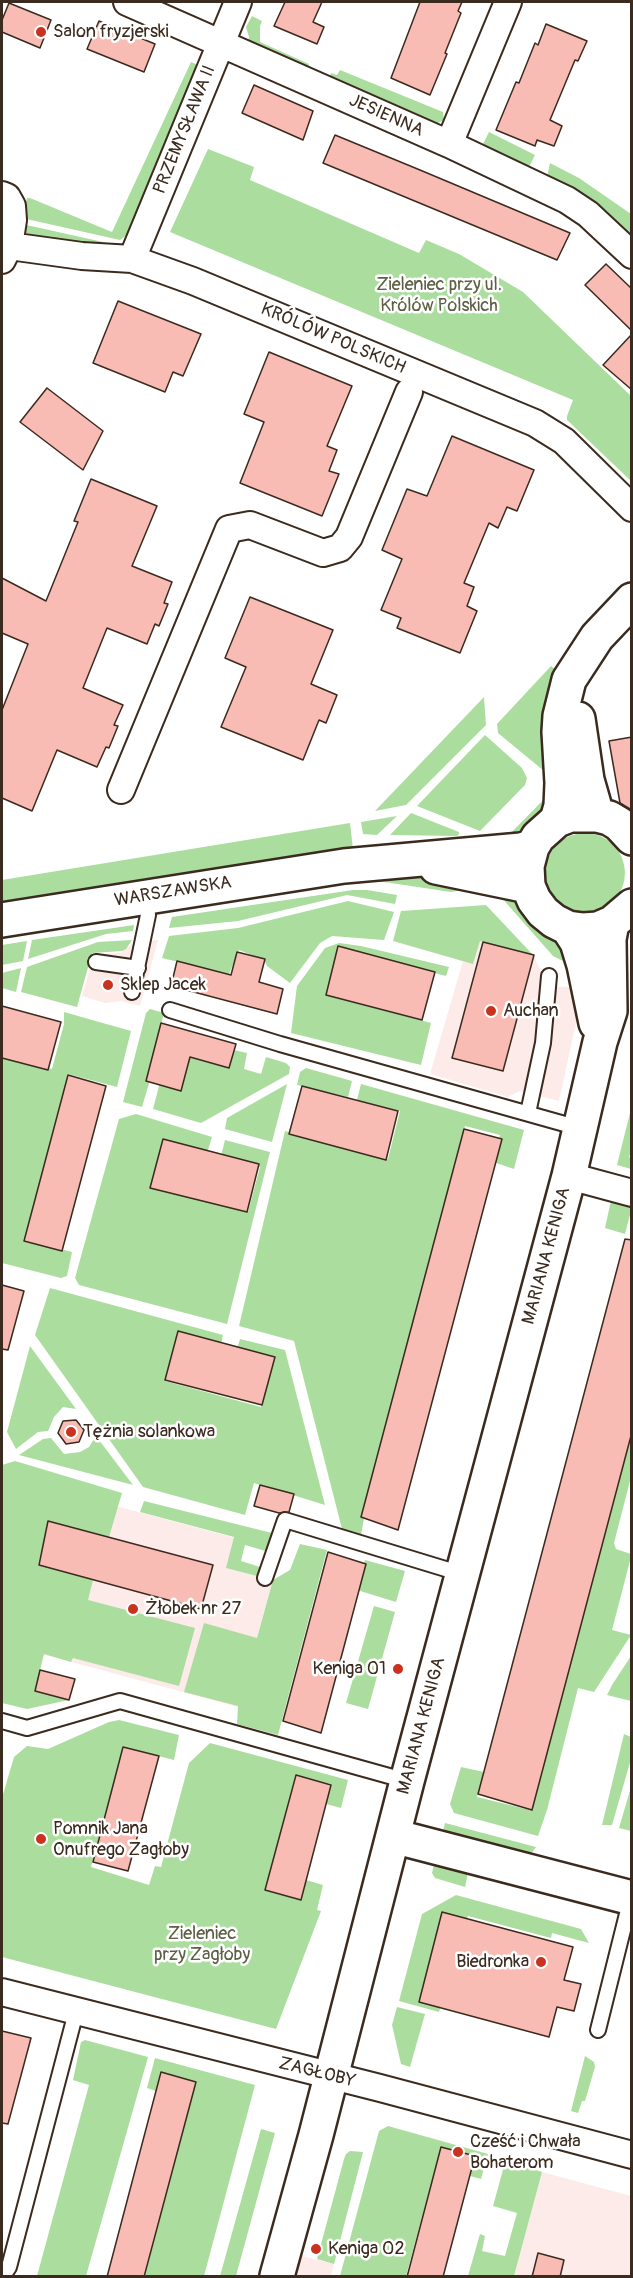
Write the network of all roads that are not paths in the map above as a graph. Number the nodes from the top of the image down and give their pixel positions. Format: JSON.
{"nodes":[{"id":1,"x":127,"y":2,"type":"edge"},
{"id":2,"x":238,"y":2,"type":"edge"},
{"id":3,"x":508,"y":2,"type":"edge"},
{"id":4,"x":221,"y":43,"type":"junction"},
{"id":5,"x":449,"y":144,"type":"junction"},
{"id":6,"x":2,"y":195,"type":"edge"},
{"id":7,"x":4,"y":251,"type":"edge"},
{"id":8,"x":632,"y":255,"type":"edge"},
{"id":9,"x":132,"y":259,"type":"junction"},
{"id":10,"x":409,"y":392,"type":"dead end"},
{"id":11,"x":632,"y":508,"type":"edge"},
{"id":12,"x":632,"y":600,"type":"edge"},
{"id":13,"x":581,"y":664,"type":"junction"},
{"id":14,"x":121,"y":790,"type":"dead end"},
{"id":15,"x":597,"y":815,"type":"junction"},
{"id":16,"x":557,"y":820,"type":"junction"},
{"id":17,"x":630,"y":834,"type":"edge"},
{"id":18,"x":532,"y":847,"type":"junction"},
{"id":19,"x":344,"y":866,"type":"junction"},
{"id":20,"x":528,"y":886,"type":"junction"},
{"id":21,"x":146,"y":896,"type":"junction"},
{"id":22,"x":622,"y":914,"type":"edge"},
{"id":23,"x":2,"y":920,"type":"edge"},
{"id":24,"x":568,"y":928,"type":"junction"},
{"id":25,"x":96,"y":962,"type":"dead end"},
{"id":26,"x":138,"y":968,"type":"junction"},
{"id":27,"x":549,"y":976,"type":"dead end"},
{"id":28,"x":132,"y":992,"type":"dead end"},
{"id":29,"x":170,"y":1010,"type":"dead end"},
{"id":30,"x":600,"y":1042,"type":"junction"},
{"id":31,"x":528,"y":1113,"type":"junction"},
{"id":32,"x":579,"y":1128,"type":"junction"},
{"id":33,"x":569,"y":1176,"type":"junction"},
{"id":34,"x":632,"y":1193,"type":"edge"},
{"id":35,"x":462,"y":1574,"type":"junction"},
{"id":36,"x":265,"y":1578,"type":"dead end"},
{"id":37,"x":2,"y":1721,"type":"edge"},
{"id":38,"x":407,"y":1781,"type":"junction"},
{"id":39,"x":393,"y":1836,"type":"junction"},
{"id":40,"x":631,"y":1898,"type":"edge"},
{"id":41,"x":2,"y":1992,"type":"edge"},
{"id":42,"x":76,"y":2012,"type":"junction"},
{"id":43,"x":598,"y":2030,"type":"dead end"},
{"id":44,"x":331,"y":2077,"type":"junction"},
{"id":45,"x":632,"y":2155,"type":"edge"},
{"id":46,"x":3,"y":2277,"type":"edge"},
{"id":47,"x":277,"y":2277,"type":"edge"}],
"edges":[{"from":1,"to":4,"type":"street","name":"JESIENNA"},
{"from":2,"to":4,"type":"street","name":"PRZEMYSŁAWA II"},
{"from":3,"to":5,"type":"street"},
{"from":4,"to":5,"type":"street","name":"JESIENNA"},
{"from":4,"to":9,"type":"street","name":"PRZEMYSŁAWA II"},
{"from":5,"to":8,"type":"street","name":"JESIENNA"},
{"from":6,"to":7,"type":"street"},
{"from":7,"to":9,"type":"street","name":"KRÓLÓW POLSKICH"},
{"from":9,"to":11,"type":"street","name":"KRÓLÓW POLSKICH"},
{"from":10,"to":14,"type":"street"},
{"from":12,"to":13,"type":"street"},
{"from":13,"to":15,"type":"street"},
{"from":13,"to":16,"type":"street"},
{"from":15,"to":16,"type":"street"},
{"from":15,"to":17,"type":"street"},
{"from":16,"to":18,"type":"street"},
{"from":18,"to":19,"type":"street","name":"WARSZAWSKA"},
{"from":18,"to":20,"type":"street"},
{"from":19,"to":20,"type":"street","name":"WARSZAWSKA"},
{"from":19,"to":21,"type":"street","name":"WARSZAWSKA"},
{"from":20,"to":24,"type":"street"},
{"from":21,"to":23,"type":"street","name":"WARSZAWSKA"},
{"from":21,"to":26,"type":"lane"},
{"from":22,"to":24,"type":"street"},
{"from":22,"to":30,"type":"street","name":"MARIANA KENIGA"},
{"from":24,"to":30,"type":"street","name":"MARIANA KENIGA"},
{"from":25,"to":26,"type":"lane"},
{"from":26,"to":28,"type":"lane"},
{"from":27,"to":31,"type":"lane"},
{"from":29,"to":31,"type":"lane"},
{"from":30,"to":32,"type":"street","name":"MARIANA KENIGA"},
{"from":31,"to":32,"type":"lane"},
{"from":32,"to":33,"type":"street","name":"MARIANA KENIGA"},
{"from":33,"to":34,"type":"street","name":"MARIANA KENIGA"},
{"from":33,"to":35,"type":"street","name":"MARIANA KENIGA"},
{"from":35,"to":36,"type":"lane"},
{"from":35,"to":38,"type":"street","name":"MARIANA KENIGA"},
{"from":37,"to":38,"type":"lane"},
{"from":38,"to":39,"type":"street","name":"MARIANA KENIGA"},
{"from":39,"to":40,"type":"street"},
{"from":39,"to":44,"type":"street","name":"MARIANA KENIGA"},
{"from":40,"to":43,"type":"lane"},
{"from":41,"to":42,"type":"street","name":"ZAGŁOBY"},
{"from":42,"to":44,"type":"street","name":"ZAGŁOBY"},
{"from":42,"to":46,"type":"lane"},
{"from":44,"to":45,"type":"street","name":"ZAGŁOBY"},
{"from":44,"to":47,"type":"street","name":"MARIANA KENIGA"}]}
